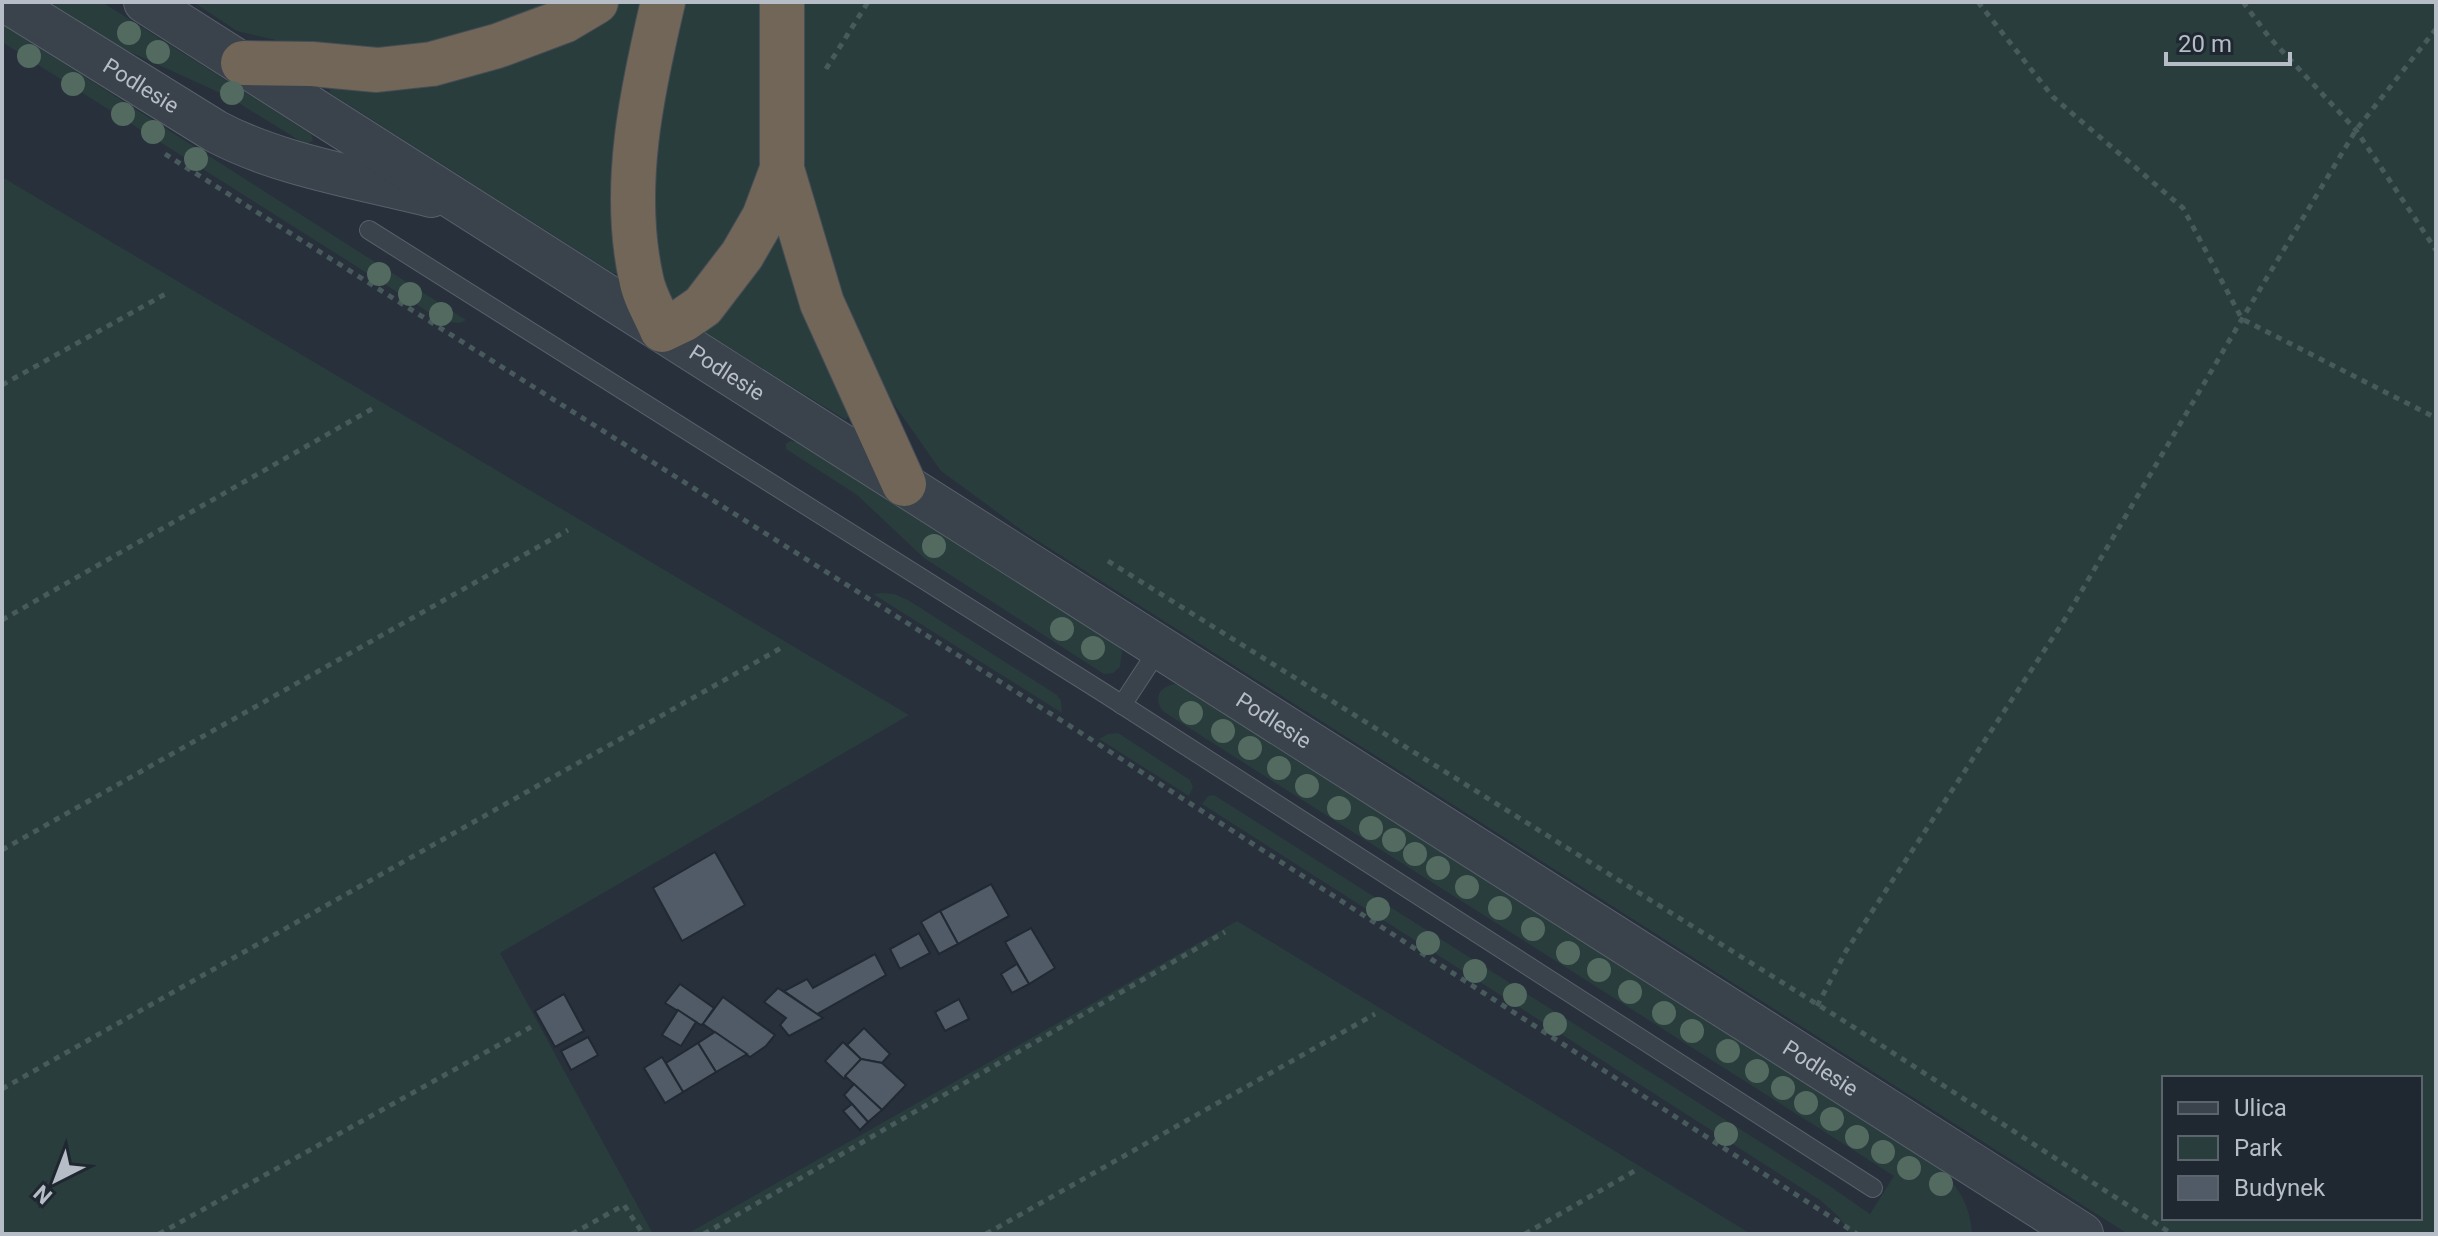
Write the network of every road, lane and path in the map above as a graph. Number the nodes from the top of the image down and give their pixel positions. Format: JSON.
{"nodes":[{"id":1,"x":7,"y":2,"type":"edge"},
{"id":2,"x":145,"y":2,"type":"edge"},
{"id":3,"x":596,"y":2,"type":"edge"},
{"id":4,"x":663,"y":2,"type":"edge"},
{"id":5,"x":782,"y":2,"type":"edge"},
{"id":6,"x":1978,"y":2,"type":"edge"},
{"id":7,"x":2243,"y":2,"type":"edge"},
{"id":8,"x":2436,"y":29,"type":"edge"},
{"id":9,"x":243,"y":63,"type":"junction"},
{"id":10,"x":2356,"y":130,"type":"junction"},
{"id":11,"x":163,"y":152,"type":"dead end"},
{"id":12,"x":782,"y":169,"type":"junction"},
{"id":13,"x":468,"y":206,"type":"junction"},
{"id":14,"x":369,"y":230,"type":"dead end"},
{"id":15,"x":2436,"y":250,"type":"edge"},
{"id":16,"x":169,"y":292,"type":"dead end"},
{"id":17,"x":2242,"y":319,"type":"junction"},
{"id":18,"x":662,"y":330,"type":"junction"},
{"id":19,"x":2,"y":385,"type":"edge"},
{"id":20,"x":377,"y":406,"type":"dead end"},
{"id":21,"x":2436,"y":418,"type":"edge"},
{"id":22,"x":904,"y":484,"type":"junction"},
{"id":23,"x":568,"y":530,"type":"dead end"},
{"id":24,"x":1102,"y":557,"type":"dead end"},
{"id":25,"x":2,"y":620,"type":"edge"},
{"id":26,"x":1160,"y":647,"type":"junction"},
{"id":27,"x":781,"y":648,"type":"dead end"},
{"id":28,"x":1122,"y":705,"type":"junction"},
{"id":29,"x":2,"y":850,"type":"edge"},
{"id":30,"x":1225,"y":932,"type":"dead end"},
{"id":31,"x":1817,"y":1006,"type":"junction"},
{"id":32,"x":1375,"y":1014,"type":"dead end"},
{"id":33,"x":531,"y":1027,"type":"dead end"},
{"id":34,"x":2,"y":1089,"type":"edge"},
{"id":35,"x":1636,"y":1170,"type":"dead end"},
{"id":36,"x":1873,"y":1188,"type":"dead end"},
{"id":37,"x":159,"y":1234,"type":"edge"},
{"id":38,"x":572,"y":1234,"type":"edge"},
{"id":39,"x":643,"y":1234,"type":"edge"},
{"id":40,"x":704,"y":1234,"type":"edge"},
{"id":41,"x":986,"y":1234,"type":"edge"},
{"id":42,"x":1525,"y":1234,"type":"edge"},
{"id":43,"x":1857,"y":1234,"type":"edge"},
{"id":44,"x":2082,"y":1234,"type":"edge"},
{"id":45,"x":2172,"y":1234,"type":"edge"}],
"edges":[{"from":1,"to":13,"type":"street","name":"Podlesie"},
{"from":2,"to":9,"type":"street","name":"Podlesie"},
{"from":3,"to":9,"type":"highway"},
{"from":4,"to":18,"type":"highway"},
{"from":5,"to":12,"type":"highway"},
{"from":6,"to":17,"type":"path"},
{"from":7,"to":10,"type":"path"},
{"from":8,"to":10,"type":"path"},
{"from":9,"to":13,"type":"street","name":"Podlesie"},
{"from":10,"to":15,"type":"path"},
{"from":10,"to":17,"type":"path"},
{"from":11,"to":43,"type":"path"},
{"from":12,"to":18,"type":"highway"},
{"from":12,"to":22,"type":"highway"},
{"from":13,"to":18,"type":"street","name":"Podlesie"},
{"from":14,"to":28,"type":"lane"},
{"from":16,"to":19,"type":"path"},
{"from":17,"to":21,"type":"path"},
{"from":17,"to":31,"type":"path"},
{"from":18,"to":22,"type":"street","name":"Podlesie"},
{"from":20,"to":25,"type":"path"},
{"from":22,"to":26,"type":"street","name":"Podlesie"},
{"from":23,"to":29,"type":"path"},
{"from":24,"to":31,"type":"path"},
{"from":26,"to":28,"type":"lane"},
{"from":26,"to":44,"type":"street","name":"Podlesie"},
{"from":27,"to":34,"type":"path"},
{"from":28,"to":36,"type":"lane"},
{"from":30,"to":40,"type":"path"},
{"from":31,"to":45,"type":"path"},
{"from":32,"to":41,"type":"path"},
{"from":33,"to":37,"type":"path"},
{"from":35,"to":42,"type":"path"},
{"from":38,"to":39,"type":"path"}]}
